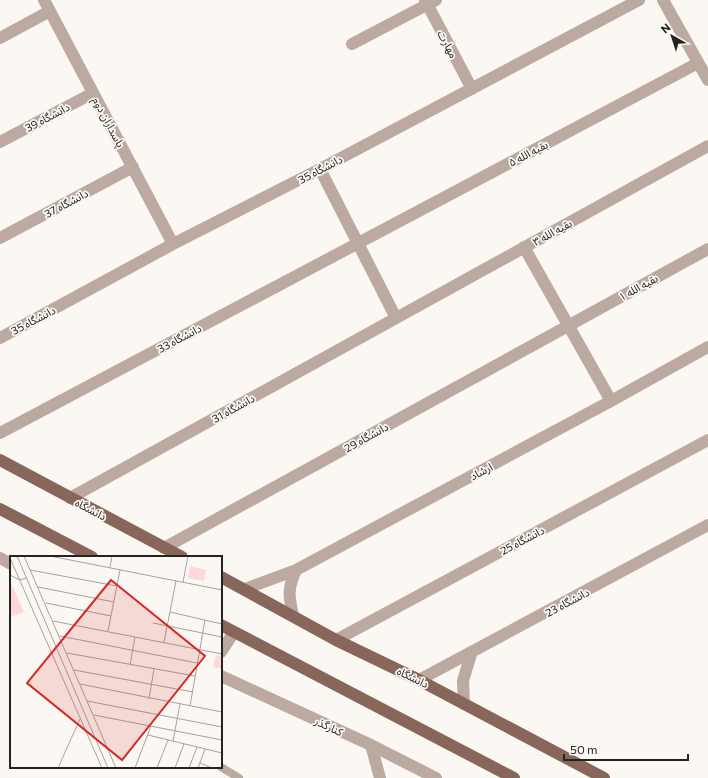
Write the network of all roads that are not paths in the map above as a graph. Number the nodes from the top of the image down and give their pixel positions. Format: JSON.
{"nodes":[{"id":1,"x":44,"y":0,"type":"edge"},
{"id":2,"x":639,"y":0,"type":"edge"},
{"id":3,"x":663,"y":0,"type":"edge"},
{"id":4,"x":429,"y":2,"type":"edge"},
{"id":5,"x":50,"y":11,"type":"junction"},
{"id":6,"x":0,"y":38,"type":"edge"},
{"id":7,"x":352,"y":44,"type":"dead end"},
{"id":8,"x":698,"y":63,"type":"junction"},
{"id":9,"x":708,"y":80,"type":"edge"},
{"id":10,"x":472,"y":89,"type":"junction"},
{"id":11,"x":93,"y":93,"type":"junction"},
{"id":12,"x":0,"y":142,"type":"edge"},
{"id":13,"x":708,"y":146,"type":"edge"},
{"id":14,"x":133,"y":167,"type":"junction"},
{"id":15,"x":320,"y":169,"type":"junction"},
{"id":16,"x":0,"y":238,"type":"edge"},
{"id":17,"x":358,"y":243,"type":"junction"},
{"id":18,"x":173,"y":244,"type":"junction"},
{"id":19,"x":524,"y":248,"type":"junction"},
{"id":20,"x":708,"y":248,"type":"edge"},
{"id":21,"x":396,"y":318,"type":"junction"},
{"id":22,"x":568,"y":326,"type":"junction"},
{"id":23,"x":0,"y":338,"type":"edge"},
{"id":24,"x":708,"y":347,"type":"edge"},
{"id":25,"x":611,"y":401,"type":"junction"},
{"id":26,"x":0,"y":433,"type":"edge"},
{"id":27,"x":708,"y":440,"type":"edge"},
{"id":28,"x":0,"y":460,"type":"edge"},
{"id":29,"x":70,"y":498,"type":"junction"},
{"id":30,"x":0,"y":509,"type":"edge"},
{"id":31,"x":708,"y":525,"type":"edge"},
{"id":32,"x":164,"y":548,"type":"junction"},
{"id":33,"x":90,"y":556,"type":"edge"},
{"id":34,"x":180,"y":556,"type":"edge"},
{"id":35,"x":0,"y":558,"type":"edge"},
{"id":36,"x":10,"y":563,"type":"edge"},
{"id":37,"x":296,"y":570,"type":"junction"},
{"id":38,"x":222,"y":578,"type":"edge"},
{"id":39,"x":245,"y":589,"type":"junction"},
{"id":40,"x":293,"y":616,"type":"junction"},
{"id":41,"x":222,"y":626,"type":"edge"},
{"id":42,"x":234,"y":632,"type":"junction"},
{"id":43,"x":336,"y":640,"type":"junction"},
{"id":44,"x":222,"y":650,"type":"edge"},
{"id":45,"x":471,"y":654,"type":"junction"},
{"id":46,"x":222,"y":676,"type":"edge"},
{"id":47,"x":419,"y":680,"type":"junction"},
{"id":48,"x":464,"y":704,"type":"junction"},
{"id":49,"x":371,"y":745,"type":"junction"},
{"id":50,"x":222,"y":768,"type":"edge"},
{"id":51,"x":240,"y":778,"type":"edge"},
{"id":52,"x":380,"y":778,"type":"edge"},
{"id":53,"x":436,"y":778,"type":"edge"},
{"id":54,"x":514,"y":778,"type":"edge"},
{"id":55,"x":604,"y":778,"type":"edge"}],
"edges":[{"from":1,"to":5,"type":"street","name":"پاسداران دوم"},
{"from":2,"to":10,"type":"street","name":"دانشگاه 35"},
{"from":3,"to":8,"type":"street"},
{"from":4,"to":7,"type":"street"},
{"from":4,"to":10,"type":"street","name":"مهارت"},
{"from":5,"to":6,"type":"street"},
{"from":5,"to":11,"type":"street","name":"پاسداران دوم"},
{"from":8,"to":9,"type":"street"},
{"from":8,"to":17,"type":"street","name":"بقیه الله ۵"},
{"from":10,"to":15,"type":"street","name":"دانشگاه 35"},
{"from":11,"to":12,"type":"street","name":"دانشگاه 39"},
{"from":11,"to":14,"type":"street","name":"پاسداران دوم"},
{"from":13,"to":19,"type":"street","name":"بقیه الله ۳"},
{"from":14,"to":16,"type":"street","name":"دانشگاه 37"},
{"from":14,"to":18,"type":"street","name":"پاسداران دوم"},
{"from":15,"to":17,"type":"street"},
{"from":15,"to":18,"type":"street","name":"دانشگاه 35"},
{"from":17,"to":21,"type":"street"},
{"from":17,"to":26,"type":"street","name":"دانشگاه 33"},
{"from":18,"to":23,"type":"street","name":"دانشگاه 35"},
{"from":19,"to":21,"type":"street","name":"بقیه الله ۳"},
{"from":19,"to":22,"type":"street"},
{"from":20,"to":22,"type":"street","name":"بقیه الله ۱"},
{"from":21,"to":29,"type":"street","name":"دانشگاه 31"},
{"from":22,"to":25,"type":"street"},
{"from":22,"to":32,"type":"street","name":"دانشگاه 29"},
{"from":24,"to":25,"type":"street","name":"ارشاد"},
{"from":25,"to":37,"type":"street","name":"ارشاد"},
{"from":27,"to":43,"type":"street","name":"دانشگاه 25"},
{"from":28,"to":29,"type":"main road","name":"دانشگاه"},
{"from":29,"to":32,"type":"main road","name":"دانشگاه"},
{"from":30,"to":33,"type":"main road"},
{"from":31,"to":45,"type":"street","name":"دانشگاه 23"},
{"from":32,"to":34,"type":"main road","name":"دانشگاه"},
{"from":35,"to":36,"type":"street"},
{"from":37,"to":39,"type":"street","name":"ارشاد"},
{"from":37,"to":40,"type":"street"},
{"from":38,"to":39,"type":"main road","name":"دانشگاه"},
{"from":39,"to":40,"type":"main road","name":"دانشگاه"},
{"from":40,"to":43,"type":"main road","name":"دانشگاه"},
{"from":41,"to":42,"type":"main road"},
{"from":42,"to":44,"type":"street"},
{"from":42,"to":54,"type":"main road"},
{"from":43,"to":47,"type":"main road","name":"دانشگاه"},
{"from":45,"to":47,"type":"street","name":"دانشگاه 23"},
{"from":45,"to":48,"type":"street"},
{"from":46,"to":49,"type":"street","name":"کنارگذر"},
{"from":47,"to":48,"type":"main road","name":"دانشگاه"},
{"from":48,"to":55,"type":"main road","name":"دانشگاه"},
{"from":49,"to":52,"type":"street"},
{"from":49,"to":53,"type":"street","name":"کنارگذر"},
{"from":50,"to":51,"type":"lane"}]}
